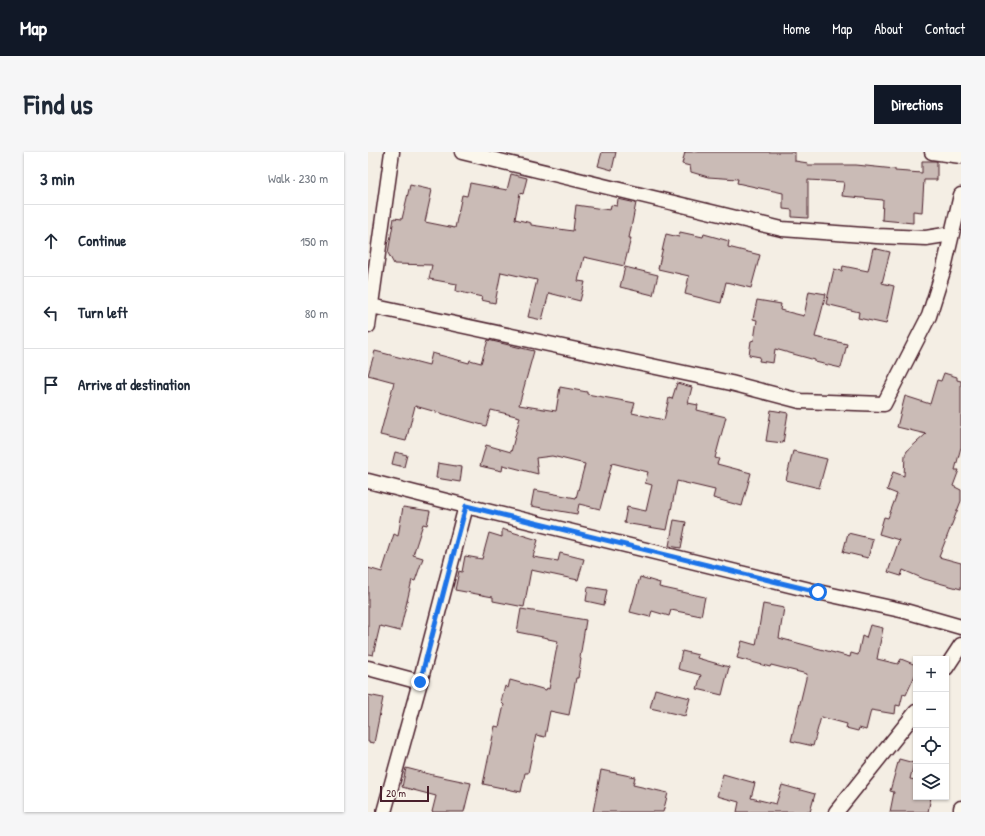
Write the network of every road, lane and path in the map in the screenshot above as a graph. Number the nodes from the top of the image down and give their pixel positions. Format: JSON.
{"nodes":[{"id":1,"x":392,"y":152,"type":"edge"},
{"id":2,"x":462,"y":152,"type":"edge"},
{"id":3,"x":932,"y":152,"type":"edge"},
{"id":4,"x":961,"y":156,"type":"edge"},
{"id":5,"x":961,"y":195,"type":"edge"},
{"id":6,"x":951,"y":234,"type":"junction"},
{"id":7,"x":371,"y":306,"type":"junction"},
{"id":8,"x":368,"y":326,"type":"edge"},
{"id":9,"x":368,"y":481,"type":"edge"},
{"id":10,"x":466,"y":506,"type":"junction"},
{"id":11,"x":961,"y":627,"type":"edge"},
{"id":12,"x":961,"y":645,"type":"edge"},
{"id":13,"x":949,"y":663,"type":"edge"},
{"id":14,"x":368,"y":668,"type":"edge"},
{"id":15,"x":420,"y":682,"type":"junction"},
{"id":16,"x":913,"y":716,"type":"edge"},
{"id":17,"x":961,"y":808,"type":"edge"},
{"id":18,"x":384,"y":812,"type":"edge"},
{"id":19,"x":836,"y":812,"type":"edge"},
{"id":20,"x":961,"y":812,"type":"edge"}],
"edges":[{"from":1,"to":7,"type":"street"},
{"from":2,"to":6,"type":"street"},
{"from":3,"to":4,"type":"street"},
{"from":5,"to":6,"type":"street"},
{"from":6,"to":7,"type":"street"},
{"from":7,"to":8,"type":"street"},
{"from":9,"to":10,"type":"street"},
{"from":10,"to":11,"type":"street"},
{"from":10,"to":15,"type":"street"},
{"from":12,"to":13,"type":"street"},
{"from":14,"to":15,"type":"street"},
{"from":15,"to":18,"type":"street"},
{"from":16,"to":19,"type":"street"},
{"from":17,"to":20,"type":"street"}]}
